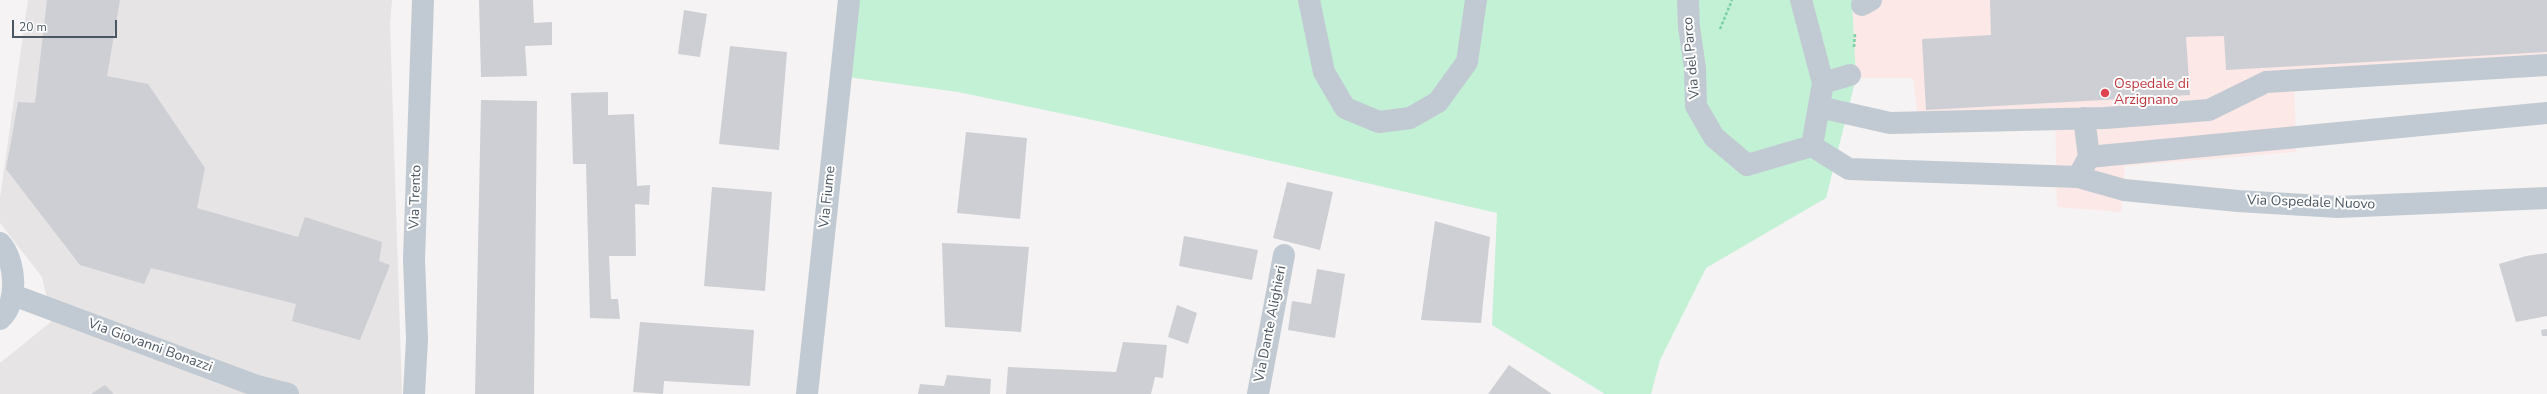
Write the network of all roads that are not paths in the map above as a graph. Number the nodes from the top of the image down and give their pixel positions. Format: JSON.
{"nodes":[{"id":1,"x":423,"y":0,"type":"edge"},
{"id":2,"x":849,"y":0,"type":"edge"},
{"id":3,"x":1309,"y":0,"type":"edge"},
{"id":4,"x":1476,"y":0,"type":"edge"},
{"id":5,"x":1688,"y":0,"type":"edge"},
{"id":6,"x":1801,"y":0,"type":"edge"},
{"id":7,"x":2547,"y":65,"type":"edge"},
{"id":8,"x":1850,"y":75,"type":"road end"},
{"id":9,"x":1823,"y":83,"type":"junction"},
{"id":10,"x":1819,"y":106,"type":"junction"},
{"id":11,"x":2547,"y":113,"type":"edge"},
{"id":12,"x":2084,"y":118,"type":"junction"},
{"id":13,"x":1812,"y":146,"type":"junction"},
{"id":14,"x":2089,"y":157,"type":"junction"},
{"id":15,"x":2078,"y":177,"type":"junction"},
{"id":16,"x":2547,"y":198,"type":"edge"},
{"id":17,"x":0,"y":243,"type":"edge"},
{"id":18,"x":1284,"y":255,"type":"dead end"},
{"id":19,"x":12,"y":295,"type":"junction"},
{"id":20,"x":0,"y":319,"type":"edge"},
{"id":21,"x":288,"y":394,"type":"edge"},
{"id":22,"x":414,"y":394,"type":"edge"},
{"id":23,"x":807,"y":394,"type":"edge"},
{"id":24,"x":1258,"y":394,"type":"edge"}],
"edges":[{"from":1,"to":22,"type":"street","name":"Via Trento"},
{"from":2,"to":23,"type":"street","name":"Via Fiume"},
{"from":3,"to":4,"type":"street"},
{"from":5,"to":13,"type":"street","name":"Via del Parco"},
{"from":6,"to":9,"type":"street"},
{"from":7,"to":12,"type":"street"},
{"from":8,"to":9,"type":"street"},
{"from":9,"to":10,"type":"street"},
{"from":10,"to":12,"type":"street"},
{"from":10,"to":13,"type":"street"},
{"from":11,"to":14,"type":"street"},
{"from":12,"to":14,"type":"street"},
{"from":13,"to":15,"type":"street","name":"Via Ospedale Nuovo"},
{"from":14,"to":15,"type":"street"},
{"from":15,"to":16,"type":"street","name":"Via Ospedale Nuovo"},
{"from":17,"to":19,"type":"street"},
{"from":18,"to":24,"type":"street","name":"Via Dante Alighieri"},
{"from":19,"to":20,"type":"street"},
{"from":19,"to":21,"type":"street","name":"Via Giovanni Bonazzi"}]}
